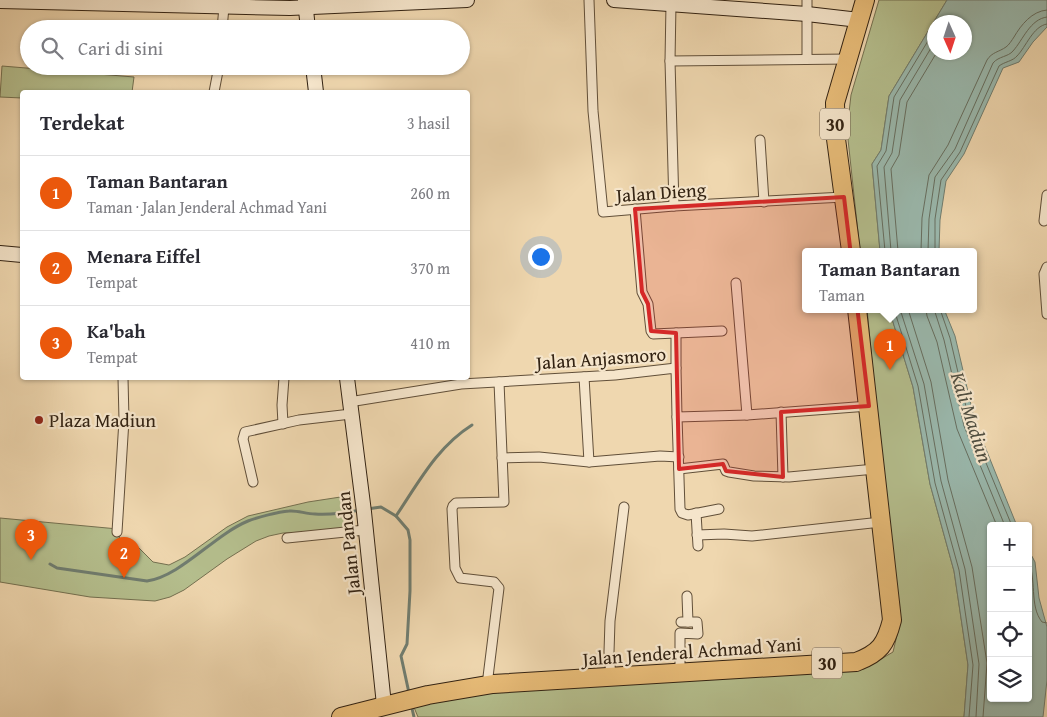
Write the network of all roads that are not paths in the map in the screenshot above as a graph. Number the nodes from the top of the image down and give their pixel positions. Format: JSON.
{"nodes":[{"id":1,"x":468,"y":0,"type":"edge"},
{"id":2,"x":588,"y":0,"type":"edge"},
{"id":3,"x":614,"y":0,"type":"edge"},
{"id":4,"x":866,"y":0,"type":"edge"},
{"id":5,"x":0,"y":1,"type":"edge"},
{"id":6,"x":319,"y":3,"type":"edge"},
{"id":7,"x":305,"y":4,"type":"edge"},
{"id":8,"x":671,"y":4,"type":"junction"},
{"id":9,"x":224,"y":7,"type":"junction"},
{"id":10,"x":807,"y":7,"type":"edge"},
{"id":11,"x":223,"y":20,"type":"edge"},
{"id":12,"x":307,"y":20,"type":"edge"},
{"id":13,"x":859,"y":20,"type":"junction"},
{"id":14,"x":806,"y":59,"type":"junction"},
{"id":15,"x":848,"y":59,"type":"junction"},
{"id":16,"x":670,"y":61,"type":"junction"},
{"id":17,"x":217,"y":75,"type":"edge"},
{"id":18,"x":314,"y":75,"type":"edge"},
{"id":19,"x":214,"y":90,"type":"edge"},
{"id":20,"x":316,"y":90,"type":"edge"},
{"id":21,"x":760,"y":140,"type":"dead end"},
{"id":22,"x":1047,"y":195,"type":"edge"},
{"id":23,"x":844,"y":197,"type":"junction"},
{"id":24,"x":764,"y":202,"type":"junction"},
{"id":25,"x":674,"y":206,"type":"junction"},
{"id":26,"x":635,"y":209,"type":"junction"},
{"id":27,"x":1044,"y":221,"type":"dead end"},
{"id":28,"x":851,"y":248,"type":"edge"},
{"id":29,"x":0,"y":253,"type":"edge"},
{"id":30,"x":20,"y":255,"type":"edge"},
{"id":31,"x":1047,"y":267,"type":"edge"},
{"id":32,"x":736,"y":284,"type":"dead end"},
{"id":33,"x":857,"y":313,"type":"edge"},
{"id":34,"x":1047,"y":314,"type":"edge"},
{"id":35,"x":722,"y":331,"type":"dead end"},
{"id":36,"x":676,"y":333,"type":"junction"},
{"id":37,"x":676,"y":368,"type":"junction"},
{"id":38,"x":584,"y":376,"type":"junction"},
{"id":39,"x":123,"y":380,"type":"edge"},
{"id":40,"x":284,"y":380,"type":"edge"},
{"id":41,"x":347,"y":380,"type":"edge"},
{"id":42,"x":499,"y":382,"type":"junction"},
{"id":43,"x":869,"y":406,"type":"junction"},
{"id":44,"x":350,"y":408,"type":"junction"},
{"id":45,"x":781,"y":412,"type":"junction"},
{"id":46,"x":747,"y":415,"type":"junction"},
{"id":47,"x":677,"y":417,"type":"junction"},
{"id":48,"x":285,"y":423,"type":"junction"},
{"id":49,"x":679,"y":457,"type":"junction"},
{"id":50,"x":502,"y":458,"type":"junction"},
{"id":51,"x":589,"y":462,"type":"junction"},
{"id":52,"x":875,"y":468,"type":"junction"},
{"id":53,"x":679,"y":469,"type":"junction"},
{"id":54,"x":783,"y":477,"type":"junction"},
{"id":55,"x":253,"y":482,"type":"dead end"},
{"id":56,"x":624,"y":507,"type":"dead end"},
{"id":57,"x":719,"y":509,"type":"dead end"},
{"id":58,"x":696,"y":513,"type":"junction"},
{"id":59,"x":881,"y":522,"type":"junction"},
{"id":60,"x":366,"y":530,"type":"junction"},
{"id":61,"x":117,"y":532,"type":"dead end"},
{"id":62,"x":697,"y":535,"type":"junction"},
{"id":63,"x":287,"y":538,"type":"dead end"},
{"id":64,"x":698,"y":546,"type":"dead end"},
{"id":65,"x":687,"y":596,"type":"dead end"},
{"id":66,"x":680,"y":673,"type":"junction"},
{"id":67,"x":610,"y":677,"type":"junction"},
{"id":68,"x":487,"y":685,"type":"junction"},
{"id":69,"x":389,"y":704,"type":"junction"},
{"id":70,"x":341,"y":717,"type":"edge"}],
"edges":[{"from":1,"to":6,"type":"street"},
{"from":2,"to":26,"type":"street","name":"Jalan Dieng"},
{"from":3,"to":8,"type":"street"},
{"from":4,"to":13,"type":"highway","number":"30"},
{"from":5,"to":9,"type":"street"},
{"from":6,"to":7,"type":"street"},
{"from":7,"to":9,"type":"street"},
{"from":7,"to":12,"type":"street"},
{"from":8,"to":10,"type":"street"},
{"from":8,"to":16,"type":"street"},
{"from":9,"to":11,"type":"street"},
{"from":10,"to":13,"type":"street"},
{"from":10,"to":14,"type":"street"},
{"from":13,"to":15,"type":"highway","number":"30"},
{"from":14,"to":15,"type":"street"},
{"from":14,"to":16,"type":"street"},
{"from":15,"to":23,"type":"highway","number":"30"},
{"from":16,"to":25,"type":"street"},
{"from":17,"to":19,"type":"street"},
{"from":18,"to":20,"type":"street"},
{"from":21,"to":24,"type":"street"},
{"from":22,"to":27,"type":"street"},
{"from":23,"to":24,"type":"street","name":"Jalan Dieng"},
{"from":23,"to":28,"type":"highway","number":"30"},
{"from":24,"to":25,"type":"street","name":"Jalan Dieng"},
{"from":25,"to":26,"type":"street","name":"Jalan Dieng"},
{"from":26,"to":36,"type":"street"},
{"from":29,"to":30,"type":"street"},
{"from":31,"to":34,"type":"street"},
{"from":32,"to":46,"type":"street"},
{"from":33,"to":43,"type":"highway","name":"Jalan Jenderal Achmad Yani","number":"30"},
{"from":35,"to":36,"type":"street"},
{"from":36,"to":37,"type":"street"},
{"from":37,"to":38,"type":"street","name":"Jalan Anjasmoro"},
{"from":37,"to":47,"type":"street","name":"Jalan Anjasmoro"},
{"from":38,"to":42,"type":"street","name":"Jalan Anjasmoro"},
{"from":38,"to":51,"type":"street"},
{"from":39,"to":61,"type":"street"},
{"from":40,"to":48,"type":"street"},
{"from":41,"to":44,"type":"street","name":"Jalan Pandan"},
{"from":42,"to":44,"type":"street","name":"Jalan Anjasmoro"},
{"from":42,"to":50,"type":"street"},
{"from":43,"to":45,"type":"street"},
{"from":43,"to":52,"type":"highway","name":"Jalan Jenderal Achmad Yani","number":"30"},
{"from":44,"to":48,"type":"street","name":"Jalan Anjasmoro"},
{"from":44,"to":60,"type":"street","name":"Jalan Pandan"},
{"from":45,"to":46,"type":"street"},
{"from":45,"to":54,"type":"street"},
{"from":46,"to":47,"type":"street"},
{"from":47,"to":49,"type":"street","name":"Jalan Anjasmoro"},
{"from":48,"to":55,"type":"street","name":"Jalan Anjasmoro"},
{"from":49,"to":51,"type":"street"},
{"from":49,"to":53,"type":"street","name":"Jalan Anjasmoro"},
{"from":50,"to":51,"type":"street"},
{"from":50,"to":68,"type":"street"},
{"from":52,"to":54,"type":"street"},
{"from":52,"to":59,"type":"highway","name":"Jalan Jenderal Achmad Yani","number":"30"},
{"from":53,"to":54,"type":"street"},
{"from":53,"to":58,"type":"street","name":"Jalan Anjasmoro"},
{"from":56,"to":67,"type":"street"},
{"from":57,"to":58,"type":"street"},
{"from":58,"to":62,"type":"street"},
{"from":59,"to":62,"type":"street"},
{"from":59,"to":66,"type":"highway","name":"Jalan Jenderal Achmad Yani","number":"30"},
{"from":60,"to":63,"type":"street"},
{"from":60,"to":69,"type":"street","name":"Jalan Pandan"},
{"from":62,"to":64,"type":"street"},
{"from":65,"to":66,"type":"street"},
{"from":66,"to":67,"type":"highway","name":"Jalan Jenderal Achmad Yani","number":"30"},
{"from":67,"to":68,"type":"highway","name":"Jalan Jenderal Achmad Yani","number":"30"},
{"from":68,"to":69,"type":"highway","name":"Jalan Jenderal Achmad Yani","number":"30"},
{"from":69,"to":70,"type":"highway","name":"Jalan Jenderal Achmad Yani","number":"30"}]}
